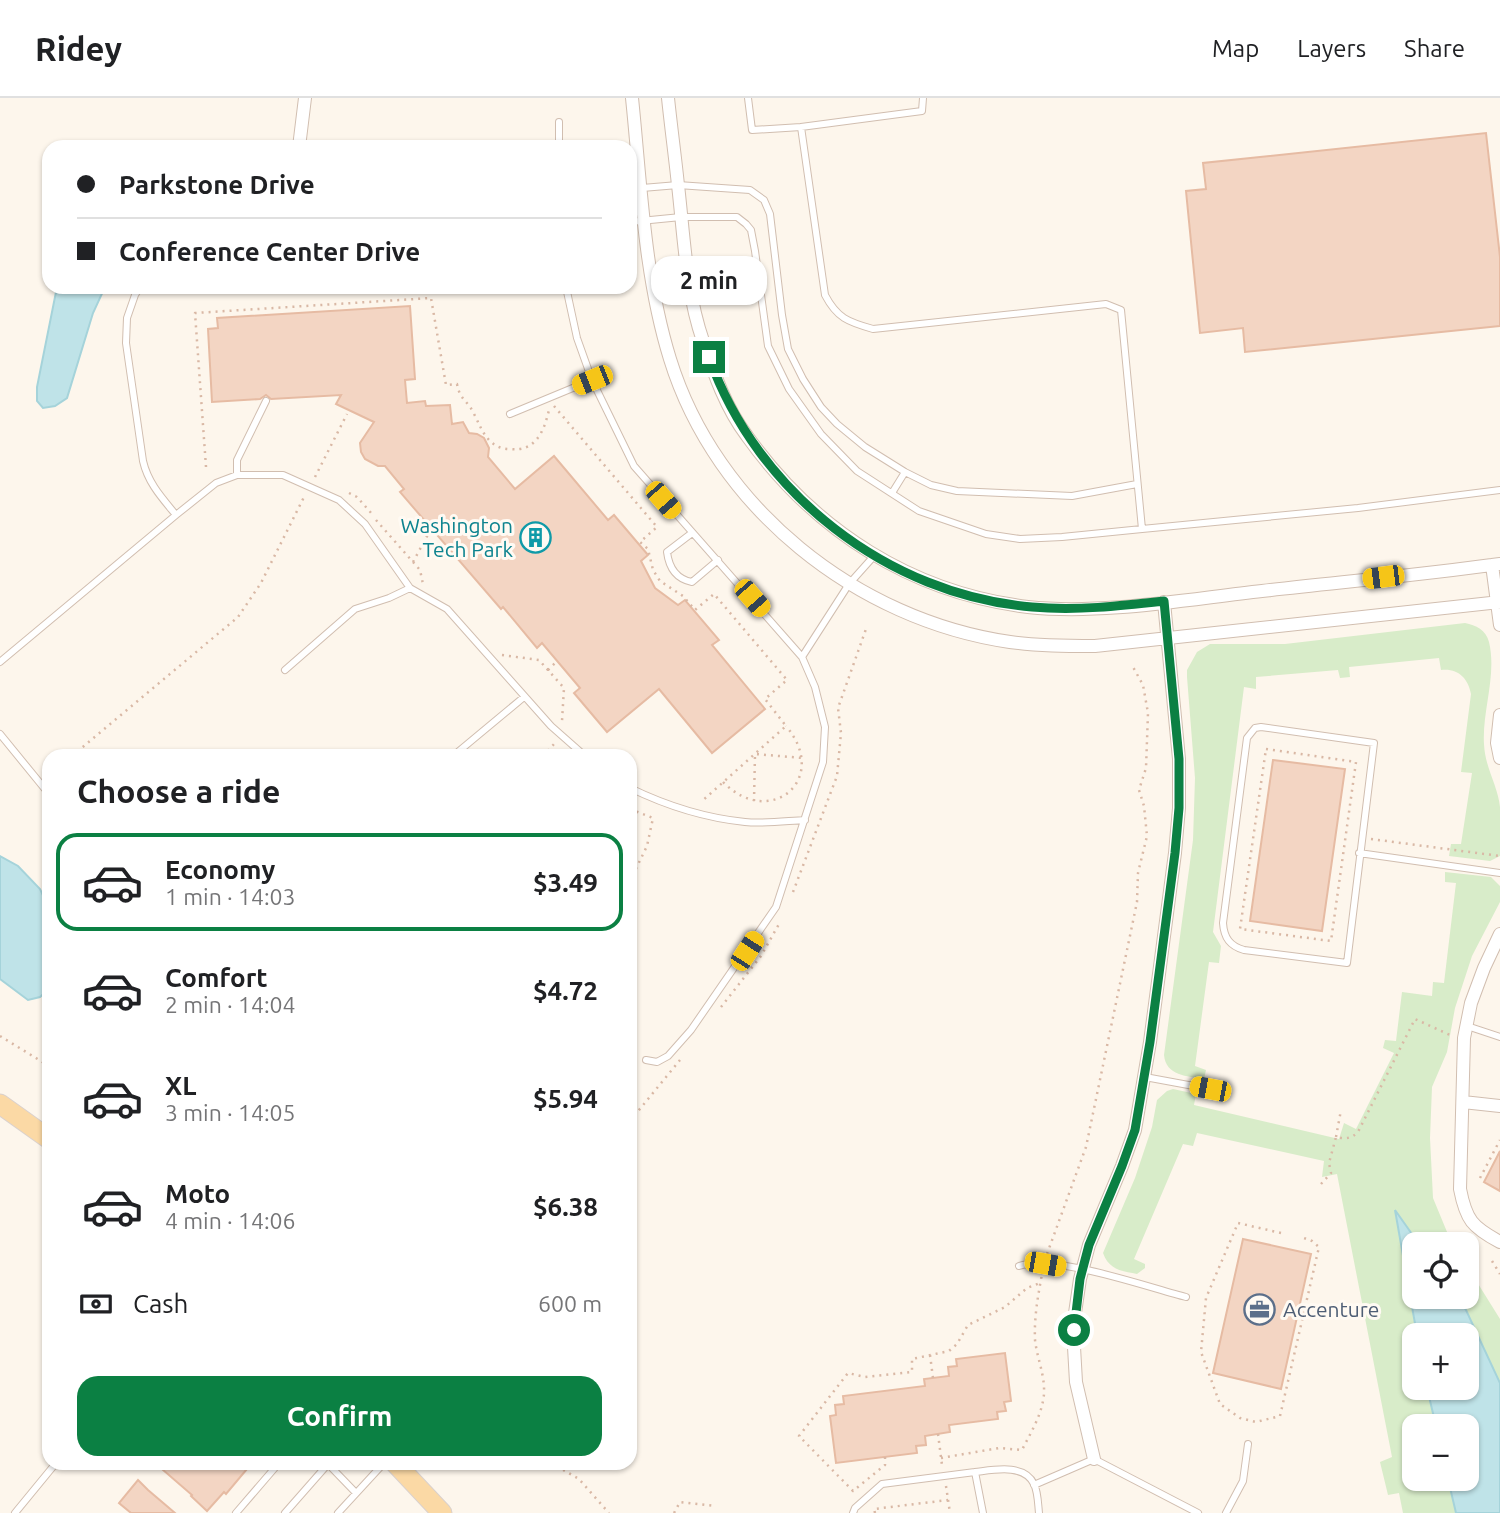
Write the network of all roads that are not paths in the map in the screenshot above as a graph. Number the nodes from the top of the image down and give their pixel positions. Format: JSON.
{"nodes":[{"id":1,"x":305,"y":98,"type":"edge"},
{"id":2,"x":632,"y":98,"type":"edge"},
{"id":3,"x":668,"y":98,"type":"edge"},
{"id":4,"x":748,"y":98,"type":"edge"},
{"id":5,"x":923,"y":98,"type":"edge"},
{"id":6,"x":559,"y":122,"type":"dead end"},
{"id":7,"x":801,"y":127,"type":"junction"},
{"id":8,"x":300,"y":140,"type":"edge"},
{"id":9,"x":559,"y":140,"type":"edge"},
{"id":10,"x":634,"y":140,"type":"edge"},
{"id":11,"x":678,"y":185,"type":"junction"},
{"id":12,"x":637,"y":188,"type":"edge"},
{"id":13,"x":637,"y":192,"type":"edge"},
{"id":14,"x":681,"y":217,"type":"junction"},
{"id":15,"x":637,"y":222,"type":"edge"},
{"id":16,"x":644,"y":222,"type":"junction"},
{"id":17,"x":136,"y":294,"type":"edge"},
{"id":18,"x":568,"y":294,"type":"edge"},
{"id":19,"x":592,"y":380,"type":"junction"},
{"id":20,"x":266,"y":401,"type":"dead end"},
{"id":21,"x":510,"y":414,"type":"dead end"},
{"id":22,"x":905,"y":472,"type":"junction"},
{"id":23,"x":236,"y":475,"type":"junction"},
{"id":24,"x":1137,"y":484,"type":"junction"},
{"id":25,"x":1500,"y":490,"type":"edge"},
{"id":26,"x":892,"y":493,"type":"junction"},
{"id":27,"x":176,"y":515,"type":"junction"},
{"id":28,"x":1142,"y":529,"type":"junction"},
{"id":29,"x":692,"y":533,"type":"junction"},
{"id":30,"x":874,"y":556,"type":"junction"},
{"id":31,"x":718,"y":559,"type":"junction"},
{"id":32,"x":1496,"y":565,"type":"edge"},
{"id":33,"x":849,"y":584,"type":"junction"},
{"id":34,"x":410,"y":587,"type":"junction"},
{"id":35,"x":1164,"y":601,"type":"junction"},
{"id":36,"x":1499,"y":602,"type":"edge"},
{"id":37,"x":1500,"y":625,"type":"edge"},
{"id":38,"x":1168,"y":638,"type":"junction"},
{"id":39,"x":802,"y":657,"type":"junction"},
{"id":40,"x":0,"y":662,"type":"edge"},
{"id":41,"x":285,"y":670,"type":"dead end"},
{"id":42,"x":524,"y":696,"type":"junction"},
{"id":43,"x":1500,"y":715,"type":"edge"},
{"id":44,"x":0,"y":734,"type":"edge"},
{"id":45,"x":461,"y":749,"type":"edge"},
{"id":46,"x":577,"y":749,"type":"edge"},
{"id":47,"x":1500,"y":758,"type":"edge"},
{"id":48,"x":42,"y":785,"type":"edge"},
{"id":49,"x":637,"y":792,"type":"edge"},
{"id":50,"x":805,"y":820,"type":"junction"},
{"id":51,"x":1359,"y":853,"type":"junction"},
{"id":52,"x":1500,"y":873,"type":"edge"},
{"id":53,"x":1500,"y":934,"type":"edge"},
{"id":54,"x":1467,"y":1026,"type":"junction"},
{"id":55,"x":1500,"y":1037,"type":"edge"},
{"id":56,"x":646,"y":1060,"type":"dead end"},
{"id":57,"x":1145,"y":1077,"type":"junction"},
{"id":58,"x":1210,"y":1089,"type":"dead end"},
{"id":59,"x":1463,"y":1101,"type":"junction"},
{"id":60,"x":0,"y":1104,"type":"edge"},
{"id":61,"x":1500,"y":1106,"type":"edge"},
{"id":62,"x":42,"y":1134,"type":"edge"},
{"id":63,"x":1500,"y":1242,"type":"edge"},
{"id":64,"x":1019,"y":1266,"type":"dead end"},
{"id":65,"x":1082,"y":1270,"type":"junction"},
{"id":66,"x":1186,"y":1297,"type":"dead end"},
{"id":67,"x":1248,"y":1444,"type":"dead end"},
{"id":68,"x":1094,"y":1459,"type":"junction"},
{"id":69,"x":50,"y":1470,"type":"edge"},
{"id":70,"x":273,"y":1470,"type":"edge"},
{"id":71,"x":322,"y":1470,"type":"edge"},
{"id":72,"x":335,"y":1470,"type":"edge"},
{"id":73,"x":377,"y":1470,"type":"edge"},
{"id":74,"x":402,"y":1470,"type":"edge"},
{"id":75,"x":975,"y":1472,"type":"junction"},
{"id":76,"x":1034,"y":1485,"type":"junction"},
{"id":77,"x":356,"y":1493,"type":"junction"},
{"id":78,"x":15,"y":1513,"type":"edge"},
{"id":79,"x":236,"y":1513,"type":"edge"},
{"id":80,"x":285,"y":1513,"type":"edge"},
{"id":81,"x":338,"y":1513,"type":"edge"},
{"id":82,"x":442,"y":1513,"type":"edge"},
{"id":83,"x":853,"y":1513,"type":"edge"},
{"id":84,"x":983,"y":1513,"type":"edge"},
{"id":85,"x":1039,"y":1513,"type":"edge"},
{"id":86,"x":1198,"y":1513,"type":"edge"},
{"id":87,"x":1226,"y":1513,"type":"edge"}],
"edges":[{"from":1,"to":8,"type":"street"},
{"from":2,"to":10,"type":"street"},
{"from":3,"to":11,"type":"street"},
{"from":4,"to":7,"type":"lane"},
{"from":5,"to":7,"type":"lane"},
{"from":6,"to":9,"type":"lane"},
{"from":7,"to":24,"type":"lane"},
{"from":11,"to":12,"type":"lane"},
{"from":11,"to":14,"type":"street"},
{"from":11,"to":22,"type":"lane"},
{"from":13,"to":16,"type":"street"},
{"from":14,"to":16,"type":"lane"},
{"from":14,"to":26,"type":"lane"},
{"from":14,"to":30,"type":"street"},
{"from":15,"to":16,"type":"lane"},
{"from":16,"to":33,"type":"street"},
{"from":17,"to":27,"type":"lane"},
{"from":18,"to":19,"type":"lane"},
{"from":19,"to":21,"type":"lane"},
{"from":19,"to":29,"type":"lane"},
{"from":20,"to":23,"type":"lane"},
{"from":22,"to":24,"type":"lane"},
{"from":22,"to":26,"type":"lane"},
{"from":23,"to":27,"type":"lane"},
{"from":23,"to":34,"type":"lane"},
{"from":24,"to":28,"type":"lane"},
{"from":25,"to":28,"type":"lane"},
{"from":26,"to":28,"type":"lane"},
{"from":27,"to":40,"type":"lane"},
{"from":29,"to":31,"type":"lane"},
{"from":29,"to":31,"type":"lane"},
{"from":30,"to":33,"type":"lane"},
{"from":30,"to":35,"type":"street"},
{"from":31,"to":39,"type":"lane"},
{"from":32,"to":35,"type":"street"},
{"from":32,"to":36,"type":"street"},
{"from":33,"to":38,"type":"street"},
{"from":33,"to":39,"type":"lane"},
{"from":34,"to":41,"type":"lane"},
{"from":34,"to":42,"type":"lane"},
{"from":35,"to":38,"type":"street"},
{"from":36,"to":37,"type":"street"},
{"from":36,"to":38,"type":"street"},
{"from":38,"to":57,"type":"street"},
{"from":39,"to":50,"type":"lane"},
{"from":42,"to":45,"type":"lane"},
{"from":42,"to":46,"type":"lane"},
{"from":43,"to":47,"type":"street"},
{"from":44,"to":48,"type":"lane"},
{"from":49,"to":50,"type":"lane"},
{"from":50,"to":56,"type":"lane"},
{"from":51,"to":51,"type":"lane"},
{"from":51,"to":52,"type":"lane"},
{"from":53,"to":54,"type":"street"},
{"from":54,"to":55,"type":"lane"},
{"from":54,"to":59,"type":"street"},
{"from":57,"to":58,"type":"lane"},
{"from":57,"to":65,"type":"street"},
{"from":59,"to":61,"type":"street"},
{"from":59,"to":63,"type":"street"},
{"from":60,"to":62,"type":"main road"},
{"from":64,"to":65,"type":"lane"},
{"from":65,"to":66,"type":"lane"},
{"from":65,"to":68,"type":"street"},
{"from":67,"to":87,"type":"lane"},
{"from":68,"to":76,"type":"lane"},
{"from":68,"to":86,"type":"lane"},
{"from":69,"to":78,"type":"lane"},
{"from":70,"to":79,"type":"lane"},
{"from":71,"to":80,"type":"lane"},
{"from":72,"to":77,"type":"lane"},
{"from":73,"to":77,"type":"lane"},
{"from":74,"to":82,"type":"main road"},
{"from":75,"to":76,"type":"lane"},
{"from":75,"to":83,"type":"lane"},
{"from":75,"to":84,"type":"lane"},
{"from":76,"to":85,"type":"lane"},
{"from":77,"to":81,"type":"lane"}]}
